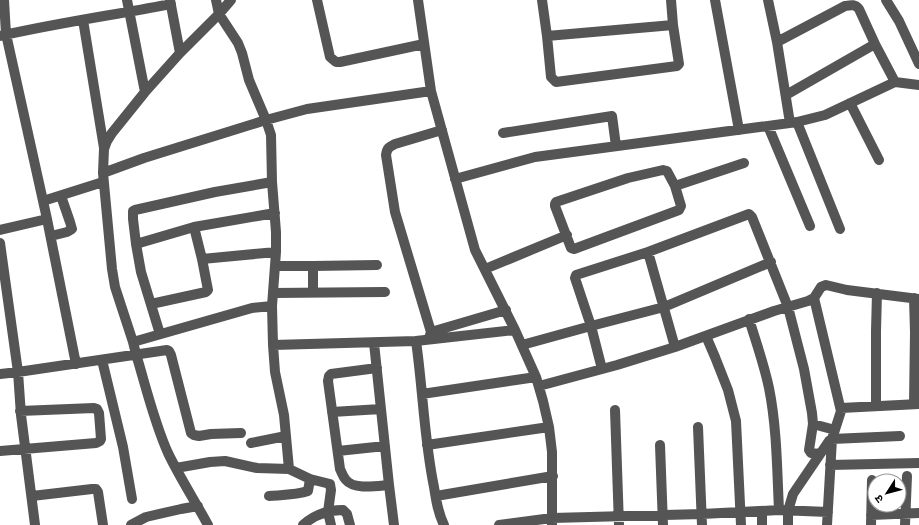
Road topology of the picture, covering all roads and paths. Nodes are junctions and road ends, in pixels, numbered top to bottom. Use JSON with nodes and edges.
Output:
{"nodes":[{"id":1,"x":4,"y":0,"type":"edge"},
{"id":2,"x":127,"y":0,"type":"edge"},
{"id":3,"x":216,"y":0,"type":"edge"},
{"id":4,"x":231,"y":0,"type":"edge"},
{"id":5,"x":317,"y":0,"type":"edge"},
{"id":6,"x":418,"y":0,"type":"edge"},
{"id":7,"x":542,"y":0,"type":"edge"},
{"id":8,"x":671,"y":0,"type":"edge"},
{"id":9,"x":715,"y":0,"type":"edge"},
{"id":10,"x":768,"y":0,"type":"edge"},
{"id":11,"x":886,"y":0,"type":"edge"},
{"id":12,"x":171,"y":2,"type":"edge"},
{"id":13,"x":129,"y":12,"type":"junction"},
{"id":14,"x":219,"y":14,"type":"junction"},
{"id":15,"x":83,"y":20,"type":"junction"},
{"id":16,"x":674,"y":25,"type":"junction"},
{"id":17,"x":3,"y":35,"type":"edge"},
{"id":18,"x":547,"y":36,"type":"junction"},
{"id":19,"x":777,"y":42,"type":"junction"},
{"id":20,"x":424,"y":44,"type":"junction"},
{"id":21,"x":875,"y":44,"type":"junction"},
{"id":22,"x":180,"y":53,"type":"junction"},
{"id":23,"x":919,"y":64,"type":"edge"},
{"id":24,"x":895,"y":82,"type":"junction"},
{"id":25,"x":919,"y":85,"type":"edge"},
{"id":26,"x":431,"y":91,"type":"junction"},
{"id":27,"x":145,"y":92,"type":"junction"},
{"id":28,"x":786,"y":95,"type":"junction"},
{"id":29,"x":850,"y":104,"type":"junction"},
{"id":30,"x":266,"y":120,"type":"junction"},
{"id":31,"x":794,"y":123,"type":"junction"},
{"id":32,"x":768,"y":126,"type":"junction"},
{"id":33,"x":442,"y":130,"type":"junction"},
{"id":34,"x":739,"y":130,"type":"junction"},
{"id":35,"x":503,"y":133,"type":"dead end"},
{"id":36,"x":616,"y":146,"type":"junction"},
{"id":37,"x":104,"y":149,"type":"junction"},
{"id":38,"x":879,"y":160,"type":"dead end"},
{"id":39,"x":744,"y":163,"type":"dead end"},
{"id":40,"x":103,"y":178,"type":"junction"},
{"id":41,"x":455,"y":179,"type":"junction"},
{"id":42,"x":272,"y":182,"type":"junction"},
{"id":43,"x":674,"y":186,"type":"junction"},
{"id":44,"x":61,"y":196,"type":"junction"},
{"id":45,"x":43,"y":201,"type":"junction"},
{"id":46,"x":275,"y":213,"type":"junction"},
{"id":47,"x":48,"y":219,"type":"junction"},
{"id":48,"x":810,"y":226,"type":"dead end"},
{"id":49,"x":194,"y":227,"type":"junction"},
{"id":50,"x":840,"y":229,"type":"dead end"},
{"id":51,"x":0,"y":230,"type":"edge"},
{"id":52,"x":567,"y":235,"type":"junction"},
{"id":53,"x":51,"y":236,"type":"junction"},
{"id":54,"x":0,"y":243,"type":"edge"},
{"id":55,"x":136,"y":244,"type":"junction"},
{"id":56,"x":276,"y":252,"type":"junction"},
{"id":57,"x":648,"y":252,"type":"junction"},
{"id":58,"x":202,"y":260,"type":"junction"},
{"id":59,"x":770,"y":262,"type":"junction"},
{"id":60,"x":377,"y":265,"type":"dead end"},
{"id":61,"x":275,"y":266,"type":"junction"},
{"id":62,"x":313,"y":266,"type":"junction"},
{"id":63,"x":485,"y":269,"type":"junction"},
{"id":64,"x":385,"y":292,"type":"dead end"},
{"id":65,"x":273,"y":293,"type":"junction"},
{"id":66,"x":313,"y":293,"type":"junction"},
{"id":67,"x":877,"y":293,"type":"junction"},
{"id":68,"x":4,"y":297,"type":"edge"},
{"id":69,"x":814,"y":298,"type":"junction"},
{"id":70,"x":916,"y":299,"type":"edge"},
{"id":71,"x":151,"y":304,"type":"junction"},
{"id":72,"x":272,"y":306,"type":"junction"},
{"id":73,"x":664,"y":307,"type":"junction"},
{"id":74,"x":788,"y":307,"type":"junction"},
{"id":75,"x":506,"y":310,"type":"junction"},
{"id":76,"x":749,"y":320,"type":"junction"},
{"id":77,"x":591,"y":326,"type":"junction"},
{"id":78,"x":515,"y":330,"type":"junction"},
{"id":79,"x":160,"y":334,"type":"junction"},
{"id":80,"x":430,"y":336,"type":"junction"},
{"id":81,"x":706,"y":336,"type":"junction"},
{"id":82,"x":133,"y":342,"type":"junction"},
{"id":83,"x":374,"y":342,"type":"junction"},
{"id":84,"x":416,"y":342,"type":"junction"},
{"id":85,"x":522,"y":345,"type":"junction"},
{"id":86,"x":273,"y":346,"type":"junction"},
{"id":87,"x":675,"y":347,"type":"junction"},
{"id":88,"x":136,"y":354,"type":"junction"},
{"id":89,"x":102,"y":360,"type":"junction"},
{"id":90,"x":76,"y":364,"type":"junction"},
{"id":91,"x":377,"y":368,"type":"junction"},
{"id":92,"x":602,"y":369,"type":"junction"},
{"id":93,"x":18,"y":372,"type":"junction"},
{"id":94,"x":0,"y":374,"type":"edge"},
{"id":95,"x":537,"y":382,"type":"junction"},
{"id":96,"x":422,"y":394,"type":"junction"},
{"id":97,"x":916,"y":404,"type":"edge"},
{"id":98,"x":876,"y":406,"type":"junction"},
{"id":99,"x":841,"y":408,"type":"junction"},
{"id":100,"x":381,"y":409,"type":"junction"},
{"id":101,"x":615,"y":410,"type":"dead end"},
{"id":102,"x":20,"y":411,"type":"junction"},
{"id":103,"x":332,"y":412,"type":"junction"},
{"id":104,"x":813,"y":424,"type":"junction"},
{"id":105,"x":548,"y":427,"type":"junction"},
{"id":106,"x":698,"y":427,"type":"dead end"},
{"id":107,"x":241,"y":433,"type":"dead end"},
{"id":108,"x":833,"y":435,"type":"junction"},
{"id":109,"x":286,"y":436,"type":"junction"},
{"id":110,"x":900,"y":436,"type":"dead end"},
{"id":111,"x":251,"y":443,"type":"dead end"},
{"id":112,"x":428,"y":445,"type":"junction"},
{"id":113,"x":660,"y":445,"type":"dead end"},
{"id":114,"x":385,"y":446,"type":"junction"},
{"id":115,"x":25,"y":448,"type":"junction"},
{"id":116,"x":0,"y":451,"type":"edge"},
{"id":117,"x":338,"y":451,"type":"junction"},
{"id":118,"x":820,"y":454,"type":"junction"},
{"id":119,"x":919,"y":463,"type":"edge"},
{"id":120,"x":830,"y":465,"type":"junction"},
{"id":121,"x":176,"y":468,"type":"junction"},
{"id":122,"x":289,"y":469,"type":"junction"},
{"id":123,"x":553,"y":476,"type":"junction"},
{"id":124,"x":310,"y":479,"type":"junction"},
{"id":125,"x":389,"y":485,"type":"junction"},
{"id":126,"x":32,"y":496,"type":"junction"},
{"id":127,"x":269,"y":496,"type":"dead end"},
{"id":128,"x":436,"y":496,"type":"junction"},
{"id":129,"x":132,"y":499,"type":"dead end"},
{"id":130,"x":198,"y":506,"type":"junction"},
{"id":131,"x":762,"y":511,"type":"junction"},
{"id":132,"x":784,"y":511,"type":"junction"},
{"id":133,"x":328,"y":512,"type":"junction"},
{"id":134,"x":741,"y":512,"type":"junction"},
{"id":135,"x":828,"y":512,"type":"junction"},
{"id":136,"x":905,"y":513,"type":"joint"},
{"id":137,"x":907,"y":513,"type":"edge"},
{"id":138,"x":919,"y":513,"type":"edge"},
{"id":139,"x":702,"y":514,"type":"junction"},
{"id":140,"x":663,"y":520,"type":"edge"},
{"id":141,"x":871,"y":520,"type":"edge"},
{"id":142,"x":619,"y":521,"type":"edge"},
{"id":143,"x":552,"y":522,"type":"edge"},
{"id":144,"x":35,"y":525,"type":"edge"},
{"id":145,"x":103,"y":525,"type":"edge"},
{"id":146,"x":132,"y":525,"type":"edge"},
{"id":147,"x":208,"y":525,"type":"edge"},
{"id":148,"x":303,"y":525,"type":"edge"},
{"id":149,"x":331,"y":525,"type":"edge"},
{"id":150,"x":350,"y":525,"type":"edge"},
{"id":151,"x":394,"y":525,"type":"edge"},
{"id":152,"x":444,"y":525,"type":"edge"},
{"id":153,"x":499,"y":525,"type":"edge"},
{"id":154,"x":702,"y":525,"type":"edge"},
{"id":155,"x":742,"y":525,"type":"edge"},
{"id":156,"x":762,"y":525,"type":"edge"},
{"id":157,"x":788,"y":525,"type":"edge"},
{"id":158,"x":827,"y":525,"type":"edge"},
{"id":159,"x":905,"y":525,"type":"edge"}],
"edges":[{"from":1,"to":17,"type":"street"},
{"from":2,"to":13,"type":"street"},
{"from":3,"to":14,"type":"street"},
{"from":4,"to":14,"type":"street"},
{"from":5,"to":20,"type":"street"},
{"from":6,"to":20,"type":"street"},
{"from":7,"to":18,"type":"street"},
{"from":8,"to":16,"type":"street"},
{"from":9,"to":34,"type":"street"},
{"from":10,"to":19,"type":"street"},
{"from":11,"to":23,"type":"street"},
{"from":12,"to":13,"type":"street"},
{"from":12,"to":22,"type":"street"},
{"from":13,"to":15,"type":"street"},
{"from":13,"to":27,"type":"street"},
{"from":14,"to":22,"type":"street"},
{"from":14,"to":30,"type":"street"},
{"from":15,"to":17,"type":"street"},
{"from":15,"to":37,"type":"street"},
{"from":16,"to":18,"type":"street"},
{"from":16,"to":18,"type":"street"},
{"from":17,"to":45,"type":"street"},
{"from":19,"to":21,"type":"street"},
{"from":19,"to":28,"type":"street"},
{"from":20,"to":26,"type":"street"},
{"from":21,"to":24,"type":"street"},
{"from":21,"to":28,"type":"street"},
{"from":22,"to":27,"type":"street"},
{"from":24,"to":25,"type":"street"},
{"from":24,"to":29,"type":"street"},
{"from":26,"to":30,"type":"street"},
{"from":26,"to":33,"type":"street"},
{"from":27,"to":37,"type":"street"},
{"from":28,"to":31,"type":"street"},
{"from":29,"to":31,"type":"street"},
{"from":29,"to":38,"type":"street"},
{"from":30,"to":40,"type":"street"},
{"from":30,"to":42,"type":"street"},
{"from":31,"to":32,"type":"street"},
{"from":31,"to":50,"type":"street"},
{"from":32,"to":34,"type":"street"},
{"from":32,"to":48,"type":"street"},
{"from":33,"to":41,"type":"street"},
{"from":33,"to":80,"type":"street"},
{"from":34,"to":36,"type":"street"},
{"from":35,"to":36,"type":"street"},
{"from":36,"to":41,"type":"street"},
{"from":37,"to":40,"type":"street"},
{"from":39,"to":43,"type":"street"},
{"from":40,"to":44,"type":"street"},
{"from":40,"to":82,"type":"street"},
{"from":41,"to":63,"type":"street"},
{"from":42,"to":46,"type":"street"},
{"from":42,"to":55,"type":"street"},
{"from":43,"to":52,"type":"street"},
{"from":43,"to":52,"type":"street"},
{"from":44,"to":45,"type":"street"},
{"from":44,"to":53,"type":"street"},
{"from":45,"to":47,"type":"street"},
{"from":46,"to":49,"type":"street"},
{"from":46,"to":56,"type":"street"},
{"from":47,"to":51,"type":"street"},
{"from":47,"to":53,"type":"street"},
{"from":49,"to":55,"type":"street"},
{"from":49,"to":58,"type":"street"},
{"from":52,"to":63,"type":"street"},
{"from":53,"to":90,"type":"street"},
{"from":54,"to":68,"type":"street"},
{"from":55,"to":71,"type":"street"},
{"from":56,"to":58,"type":"street"},
{"from":56,"to":61,"type":"street"},
{"from":57,"to":59,"type":"street"},
{"from":57,"to":73,"type":"street"},
{"from":57,"to":77,"type":"street"},
{"from":58,"to":71,"type":"street"},
{"from":59,"to":73,"type":"street"},
{"from":59,"to":74,"type":"street"},
{"from":60,"to":62,"type":"street"},
{"from":61,"to":62,"type":"street"},
{"from":61,"to":65,"type":"street"},
{"from":62,"to":66,"type":"street"},
{"from":63,"to":75,"type":"street"},
{"from":64,"to":66,"type":"street"},
{"from":65,"to":66,"type":"street"},
{"from":65,"to":72,"type":"street"},
{"from":67,"to":69,"type":"street"},
{"from":67,"to":70,"type":"street"},
{"from":67,"to":98,"type":"street"},
{"from":68,"to":93,"type":"street"},
{"from":69,"to":74,"type":"street"},
{"from":69,"to":99,"type":"street"},
{"from":70,"to":97,"type":"street"},
{"from":71,"to":79,"type":"street"},
{"from":72,"to":79,"type":"street"},
{"from":72,"to":86,"type":"street"},
{"from":73,"to":77,"type":"street"},
{"from":73,"to":87,"type":"street"},
{"from":74,"to":76,"type":"street"},
{"from":74,"to":104,"type":"street"},
{"from":75,"to":78,"type":"street"},
{"from":75,"to":80,"type":"street"},
{"from":76,"to":81,"type":"street"},
{"from":76,"to":132,"type":"street"},
{"from":77,"to":85,"type":"street"},
{"from":77,"to":92,"type":"street"},
{"from":78,"to":80,"type":"street"},
{"from":78,"to":85,"type":"street"},
{"from":79,"to":82,"type":"street"},
{"from":80,"to":84,"type":"street"},
{"from":81,"to":87,"type":"street"},
{"from":81,"to":134,"type":"street"},
{"from":82,"to":88,"type":"street"},
{"from":83,"to":84,"type":"street"},
{"from":83,"to":86,"type":"street"},
{"from":83,"to":91,"type":"street"},
{"from":84,"to":96,"type":"street"},
{"from":85,"to":95,"type":"street"},
{"from":86,"to":109,"type":"street"},
{"from":87,"to":92,"type":"street"},
{"from":88,"to":89,"type":"street"},
{"from":88,"to":107,"type":"street"},
{"from":88,"to":121,"type":"street"},
{"from":89,"to":90,"type":"street"},
{"from":89,"to":129,"type":"street"},
{"from":90,"to":93,"type":"street"},
{"from":91,"to":100,"type":"street"},
{"from":91,"to":103,"type":"street"},
{"from":92,"to":95,"type":"street"},
{"from":93,"to":94,"type":"street"},
{"from":93,"to":102,"type":"street"},
{"from":95,"to":96,"type":"street"},
{"from":95,"to":105,"type":"street"},
{"from":96,"to":112,"type":"street"},
{"from":97,"to":98,"type":"street"},
{"from":98,"to":99,"type":"street"},
{"from":99,"to":108,"type":"street"},
{"from":100,"to":103,"type":"street"},
{"from":100,"to":114,"type":"street"},
{"from":101,"to":142,"type":"street"},
{"from":102,"to":115,"type":"street"},
{"from":102,"to":115,"type":"street"},
{"from":103,"to":117,"type":"street"},
{"from":104,"to":108,"type":"street"},
{"from":104,"to":118,"type":"street"},
{"from":105,"to":112,"type":"street"},
{"from":105,"to":123,"type":"street"},
{"from":106,"to":139,"type":"street"},
{"from":108,"to":110,"type":"street"},
{"from":108,"to":118,"type":"street"},
{"from":108,"to":120,"type":"street"},
{"from":109,"to":111,"type":"street"},
{"from":109,"to":122,"type":"street"},
{"from":112,"to":128,"type":"street"},
{"from":113,"to":140,"type":"street"},
{"from":114,"to":117,"type":"street"},
{"from":114,"to":125,"type":"street"},
{"from":115,"to":116,"type":"street"},
{"from":115,"to":126,"type":"street"},
{"from":117,"to":125,"type":"street"},
{"from":118,"to":132,"type":"street"},
{"from":119,"to":120,"type":"street"},
{"from":120,"to":135,"type":"street"},
{"from":121,"to":122,"type":"street"},
{"from":121,"to":130,"type":"street"},
{"from":122,"to":124,"type":"street"},
{"from":123,"to":128,"type":"street"},
{"from":123,"to":143,"type":"street"},
{"from":124,"to":127,"type":"street"},
{"from":124,"to":133,"type":"street"},
{"from":125,"to":151,"type":"street"},
{"from":126,"to":144,"type":"street"},
{"from":126,"to":145,"type":"street"},
{"from":128,"to":152,"type":"street"},
{"from":130,"to":146,"type":"street"},
{"from":130,"to":147,"type":"street"},
{"from":131,"to":132,"type":"street"},
{"from":131,"to":134,"type":"street"},
{"from":131,"to":156,"type":"street"},
{"from":132,"to":135,"type":"street"},
{"from":132,"to":157,"type":"street"},
{"from":133,"to":148,"type":"street"},
{"from":133,"to":149,"type":"street"},
{"from":133,"to":150,"type":"street"},
{"from":134,"to":139,"type":"street"},
{"from":134,"to":155,"type":"street"},
{"from":135,"to":158,"type":"street"},
{"from":136,"to":141,"type":"street"},
{"from":136,"to":159,"type":"street"},
{"from":137,"to":138,"type":"street"},
{"from":139,"to":140,"type":"street"},
{"from":139,"to":154,"type":"street"},
{"from":140,"to":142,"type":"street"},
{"from":142,"to":143,"type":"street"},
{"from":143,"to":153,"type":"street"}]}
